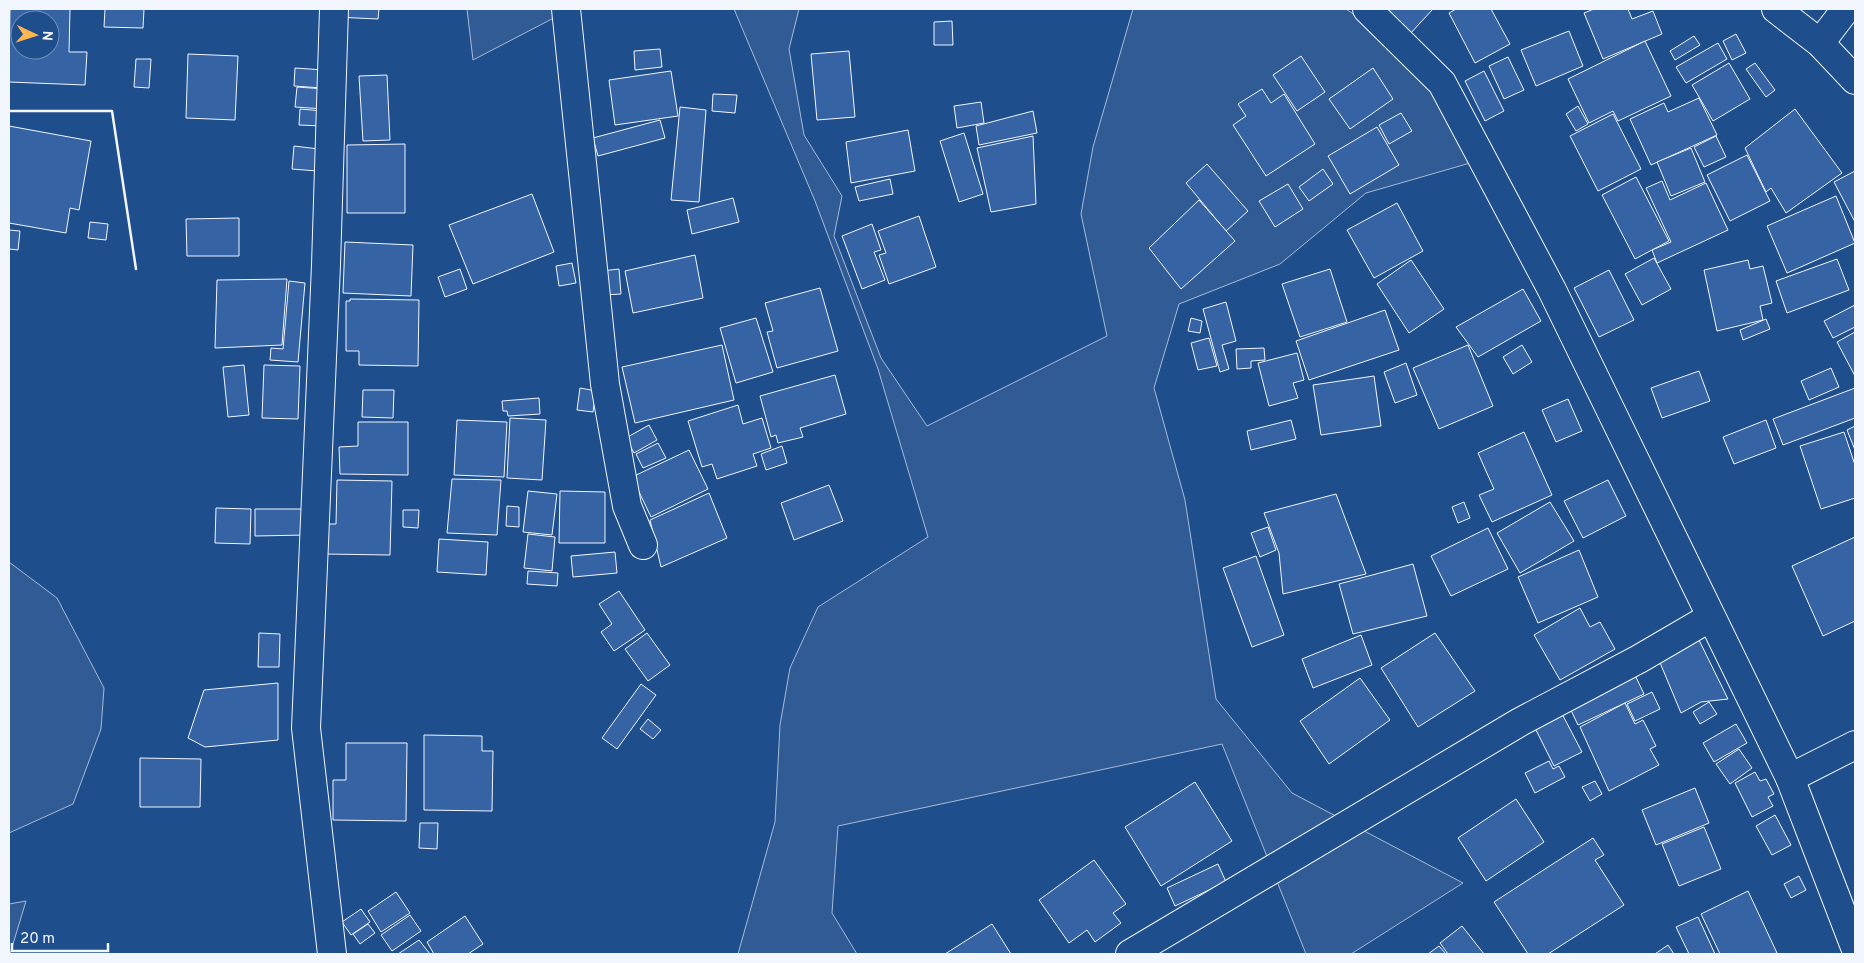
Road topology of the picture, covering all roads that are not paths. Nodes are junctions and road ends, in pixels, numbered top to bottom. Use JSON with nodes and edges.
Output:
{"nodes":[{"id":1,"x":334,"y":9,"type":"edge"},
{"id":2,"x":566,"y":9,"type":"edge"},
{"id":3,"x":1367,"y":9,"type":"edge"},
{"id":4,"x":1776,"y":9,"type":"edge"},
{"id":5,"x":1846,"y":9,"type":"edge"},
{"id":6,"x":1820,"y":43,"type":"junction"},
{"id":7,"x":1855,"y":80,"type":"edge"},
{"id":8,"x":643,"y":545,"type":"dead end"},
{"id":9,"x":1711,"y":617,"type":"junction"},
{"id":10,"x":1855,"y":745,"type":"edge"},
{"id":11,"x":1790,"y":778,"type":"junction"},
{"id":12,"x":1855,"y":948,"type":"edge"},
{"id":13,"x":332,"y":954,"type":"edge"},
{"id":14,"x":1130,"y":954,"type":"edge"}],
"edges":[{"from":1,"to":13,"type":"main road"},
{"from":2,"to":8,"type":"main road"},
{"from":3,"to":9,"type":"main road"},
{"from":4,"to":6,"type":"main road"},
{"from":5,"to":6,"type":"main road"},
{"from":6,"to":7,"type":"main road"},
{"from":9,"to":11,"type":"main road"},
{"from":9,"to":14,"type":"main road"},
{"from":10,"to":11,"type":"main road"},
{"from":11,"to":12,"type":"main road"}]}
